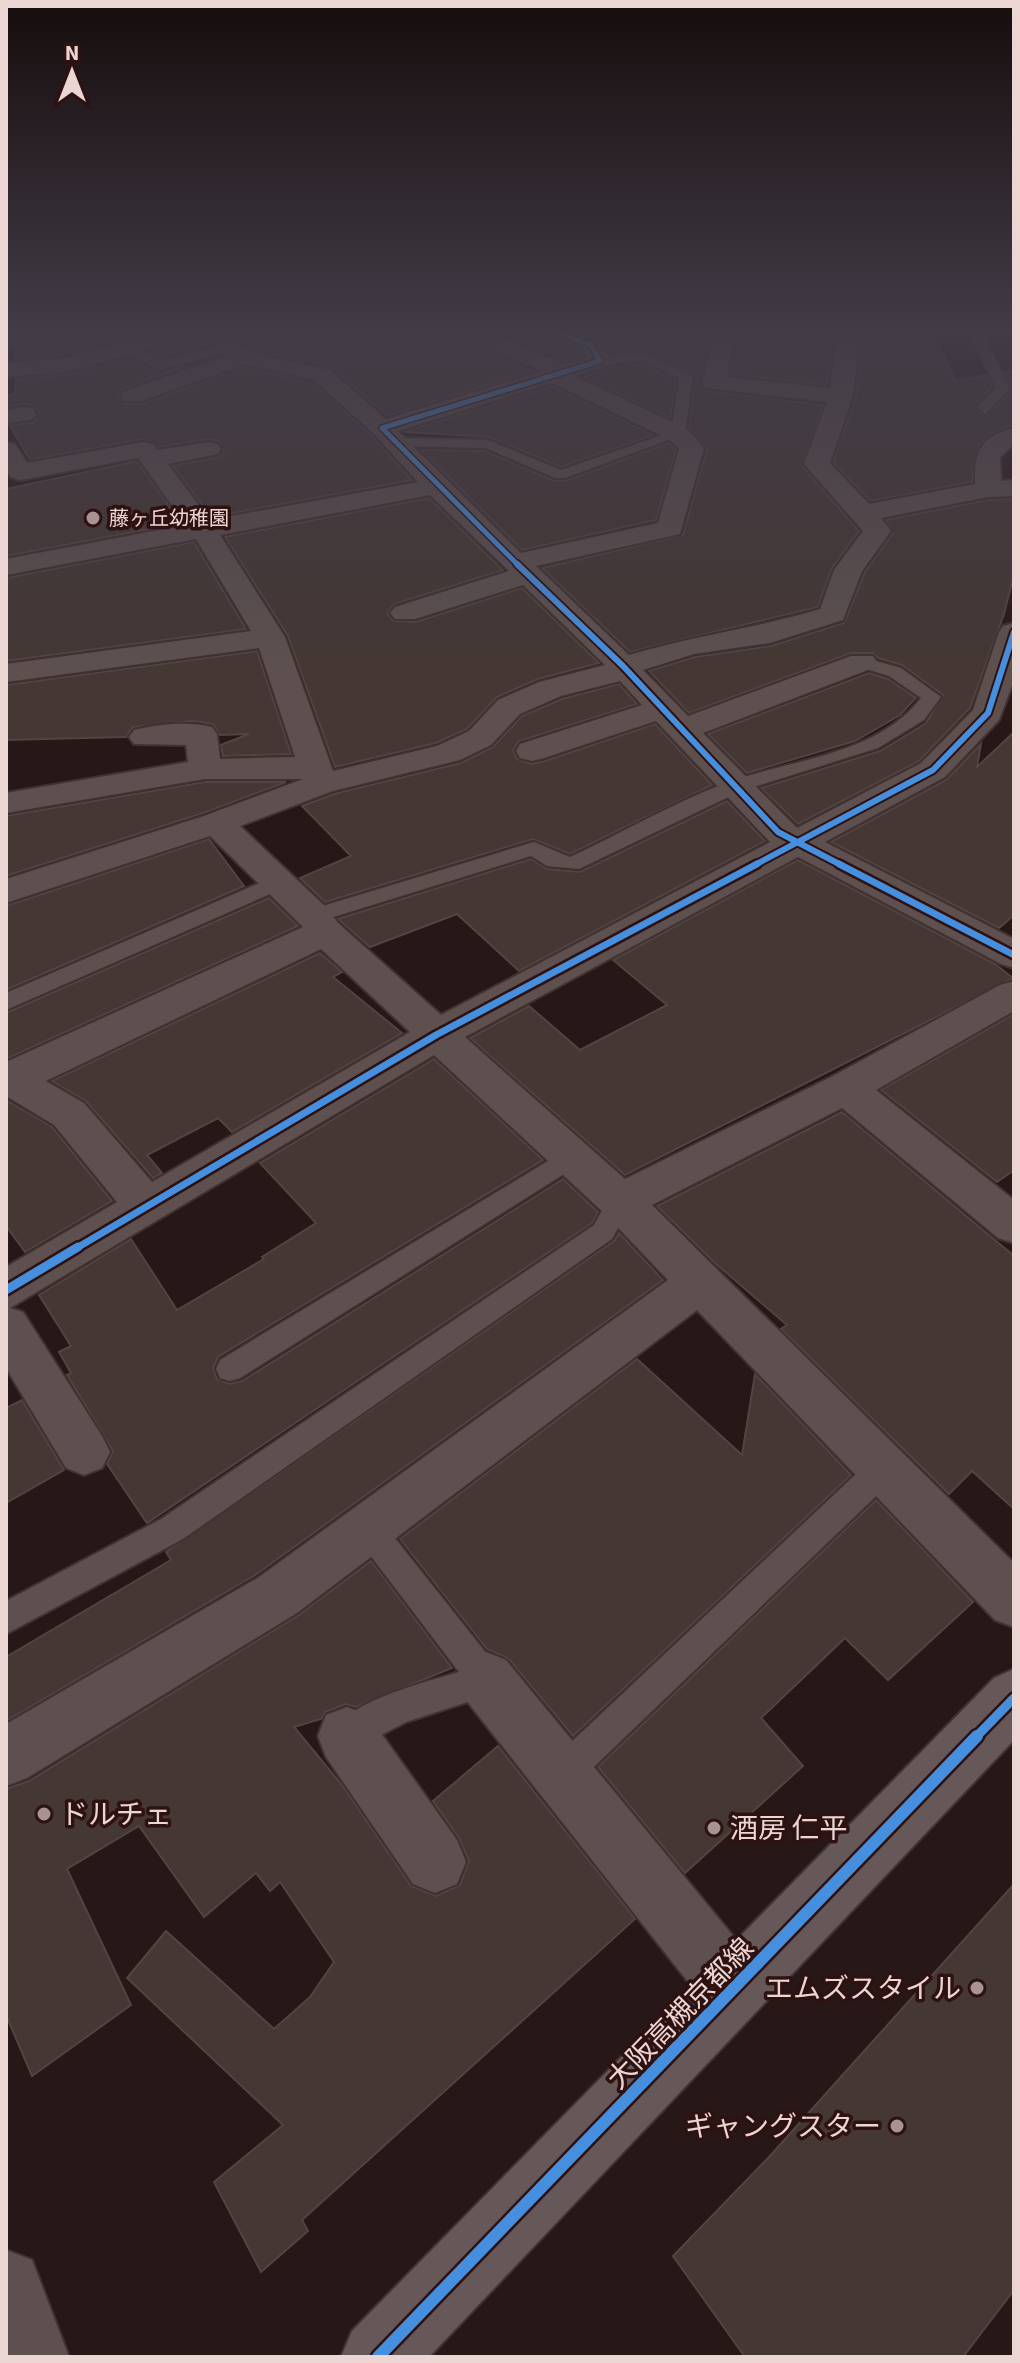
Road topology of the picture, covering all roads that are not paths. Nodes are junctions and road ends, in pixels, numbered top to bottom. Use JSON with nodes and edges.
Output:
{"nodes":[{"id":1,"x":394,"y":441,"type":"edge"},
{"id":2,"x":458,"y":441,"type":"edge"},
{"id":3,"x":657,"y":441,"type":"edge"},
{"id":4,"x":685,"y":441,"type":"edge"},
{"id":5,"x":825,"y":441,"type":"edge"},
{"id":6,"x":1001,"y":441,"type":"edge"},
{"id":7,"x":209,"y":449,"type":"dead end"},
{"id":8,"x":151,"y":459,"type":"junction"},
{"id":9,"x":11,"y":465,"type":"edge"},
{"id":10,"x":436,"y":486,"type":"junction"},
{"id":11,"x":1001,"y":488,"type":"edge"},
{"id":12,"x":864,"y":513,"type":"junction"},
{"id":13,"x":204,"y":531,"type":"junction"},
{"id":14,"x":6,"y":567,"type":"edge"},
{"id":15,"x":524,"y":568,"type":"junction"},
{"id":16,"x":405,"y":613,"type":"dead end"},
{"id":17,"x":1014,"y":632,"type":"edge"},
{"id":18,"x":270,"y":637,"type":"junction"},
{"id":19,"x":862,"y":662,"type":"joint"},
{"id":20,"x":623,"y":666,"type":"junction"},
{"id":21,"x":6,"y":673,"type":"edge"},
{"id":22,"x":673,"y":719,"type":"junction"},
{"id":23,"x":145,"y":737,"type":"dead end"},
{"id":24,"x":532,"y":751,"type":"dead end"},
{"id":25,"x":205,"y":769,"type":"junction"},
{"id":26,"x":318,"y":775,"type":"junction"},
{"id":27,"x":736,"y":786,"type":"junction"},
{"id":28,"x":6,"y":803,"type":"edge"},
{"id":29,"x":216,"y":823,"type":"junction"},
{"id":30,"x":795,"y":840,"type":"junction"},
{"id":31,"x":278,"y":882,"type":"junction"},
{"id":32,"x":6,"y":891,"type":"edge"},
{"id":33,"x":319,"y":924,"type":"junction"},
{"id":34,"x":1014,"y":955,"type":"edge"},
{"id":35,"x":1014,"y":994,"type":"edge"},
{"id":36,"x":6,"y":1002,"type":"edge"},
{"id":37,"x":436,"y":1035,"type":"junction"},
{"id":38,"x":8,"y":1078,"type":"edge"},
{"id":39,"x":846,"y":1088,"type":"junction"},
{"id":40,"x":571,"y":1157,"type":"junction"},
{"id":41,"x":620,"y":1201,"type":"junction"},
{"id":42,"x":147,"y":1207,"type":"junction"},
{"id":43,"x":1014,"y":1225,"type":"edge"},
{"id":44,"x":702,"y":1281,"type":"junction"},
{"id":45,"x":6,"y":1290,"type":"edge"},
{"id":46,"x":6,"y":1326,"type":"edge"},
{"id":47,"x":230,"y":1369,"type":"dead end"},
{"id":48,"x":84,"y":1452,"type":"dead end"},
{"id":49,"x":884,"y":1468,"type":"junction"},
{"id":50,"x":368,"y":1528,"type":"junction"},
{"id":51,"x":1014,"y":1601,"type":"edge"},
{"id":52,"x":6,"y":1618,"type":"edge"},
{"id":53,"x":486,"y":1680,"type":"junction"},
{"id":54,"x":1014,"y":1698,"type":"edge"},
{"id":55,"x":347,"y":1736,"type":"joint"},
{"id":56,"x":6,"y":1757,"type":"edge"},
{"id":57,"x":562,"y":1774,"type":"junction"},
{"id":58,"x":435,"y":1862,"type":"dead end"},
{"id":59,"x":734,"y":1988,"type":"junction"},
{"id":60,"x":6,"y":2286,"type":"edge"},
{"id":61,"x":32,"y":2357,"type":"edge"},
{"id":62,"x":378,"y":2357,"type":"edge"}],
"edges":[{"from":1,"to":10,"type":"street"},
{"from":2,"to":3,"type":"lane"},
{"from":4,"to":15,"type":"street"},
{"from":5,"to":12,"type":"street"},
{"from":6,"to":11,"type":"street"},
{"from":7,"to":8,"type":"street"},
{"from":8,"to":9,"type":"street"},
{"from":8,"to":13,"type":"street"},
{"from":10,"to":13,"type":"street"},
{"from":10,"to":15,"type":"street"},
{"from":11,"to":12,"type":"street"},
{"from":12,"to":20,"type":"street"},
{"from":13,"to":14,"type":"street"},
{"from":13,"to":18,"type":"street"},
{"from":15,"to":16,"type":"street"},
{"from":15,"to":20,"type":"street"},
{"from":17,"to":30,"type":"street"},
{"from":18,"to":21,"type":"street"},
{"from":18,"to":26,"type":"street"},
{"from":19,"to":22,"type":"street"},
{"from":19,"to":27,"type":"lane"},
{"from":20,"to":22,"type":"street"},
{"from":20,"to":26,"type":"street"},
{"from":22,"to":24,"type":"street"},
{"from":22,"to":27,"type":"street"},
{"from":23,"to":25,"type":"street"},
{"from":25,"to":26,"type":"street"},
{"from":25,"to":28,"type":"street"},
{"from":26,"to":29,"type":"street"},
{"from":27,"to":30,"type":"street"},
{"from":27,"to":33,"type":"lane"},
{"from":29,"to":31,"type":"street"},
{"from":29,"to":32,"type":"street"},
{"from":30,"to":34,"type":"street"},
{"from":30,"to":37,"type":"street"},
{"from":31,"to":33,"type":"street"},
{"from":31,"to":36,"type":"lane"},
{"from":33,"to":37,"type":"street"},
{"from":33,"to":38,"type":"street"},
{"from":35,"to":39,"type":"street"},
{"from":37,"to":40,"type":"street"},
{"from":37,"to":42,"type":"street"},
{"from":38,"to":42,"type":"street"},
{"from":39,"to":41,"type":"street"},
{"from":39,"to":43,"type":"street"},
{"from":40,"to":41,"type":"street"},
{"from":40,"to":47,"type":"lane"},
{"from":41,"to":44,"type":"street"},
{"from":41,"to":52,"type":"lane"},
{"from":42,"to":45,"type":"street"},
{"from":44,"to":49,"type":"street"},
{"from":44,"to":50,"type":"street"},
{"from":46,"to":48,"type":"street"},
{"from":49,"to":51,"type":"street"},
{"from":49,"to":57,"type":"lane"},
{"from":50,"to":53,"type":"lane"},
{"from":50,"to":56,"type":"street"},
{"from":53,"to":55,"type":"lane"},
{"from":53,"to":57,"type":"street"},
{"from":54,"to":59,"type":"main road","name":"大阪高槻京都線"},
{"from":55,"to":58,"type":"street"},
{"from":57,"to":59,"type":"street"},
{"from":59,"to":62,"type":"main road","name":"大阪高槻京都線"},
{"from":60,"to":61,"type":"street"}]}
